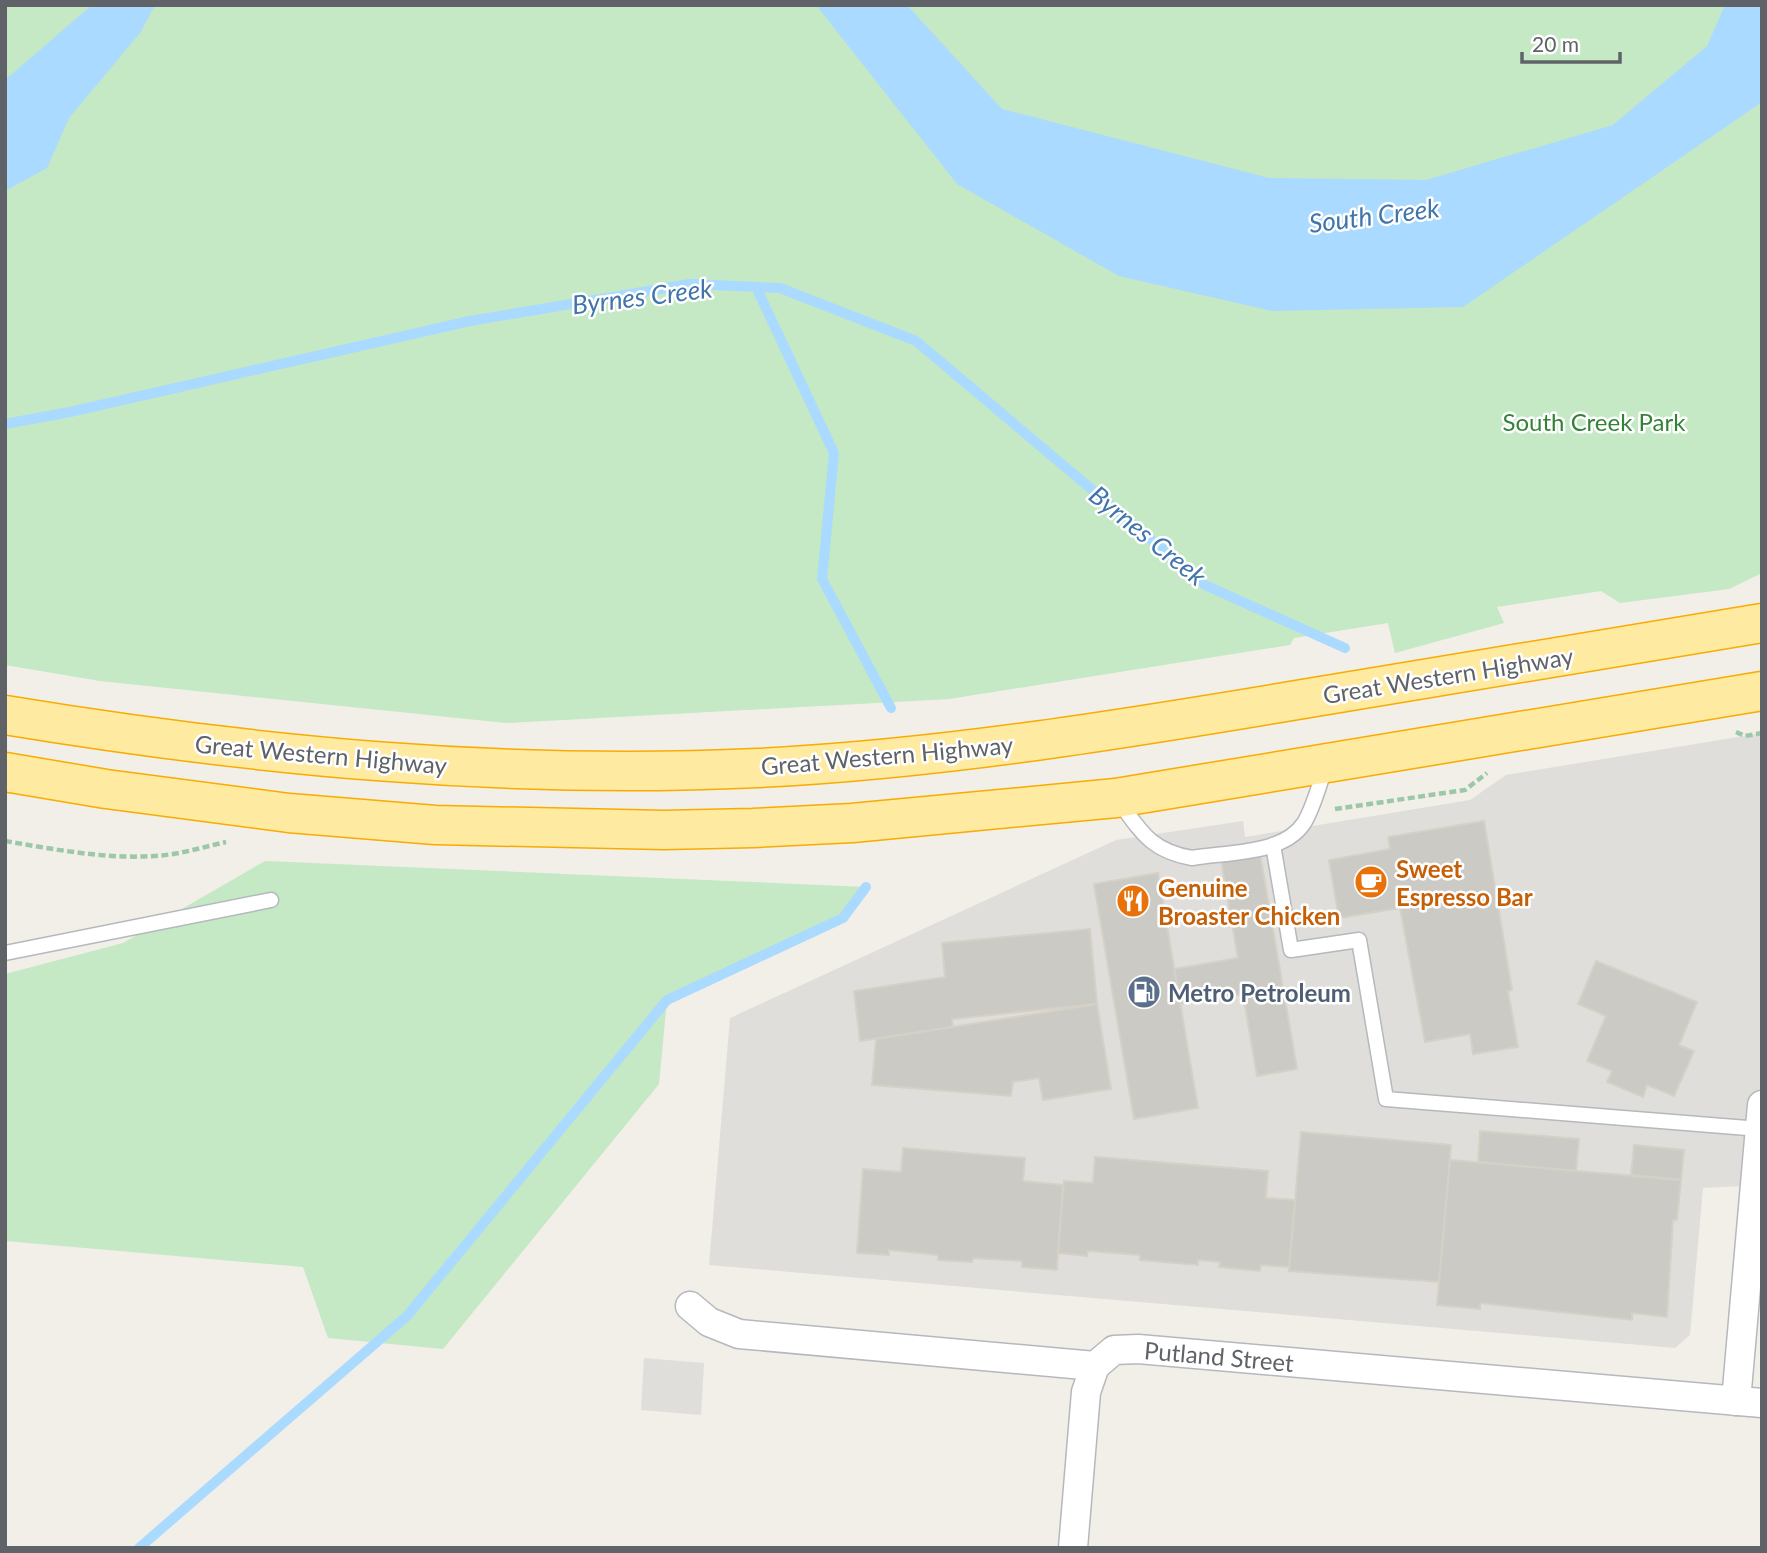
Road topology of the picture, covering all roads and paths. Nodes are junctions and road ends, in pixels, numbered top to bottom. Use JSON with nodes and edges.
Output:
{"nodes":[{"id":1,"x":1762,"y":623,"type":"edge"},
{"id":2,"x":1762,"y":691,"type":"edge"},
{"id":3,"x":5,"y":715,"type":"edge"},
{"id":4,"x":1762,"y":733,"type":"edge"},
{"id":5,"x":1755,"y":735,"type":"dead end"},
{"id":6,"x":1328,"y":762,"type":"junction"},
{"id":7,"x":5,"y":772,"type":"edge"},
{"id":8,"x":1116,"y":798,"type":"junction"},
{"id":9,"x":1273,"y":845,"type":"junction"},
{"id":10,"x":271,"y":900,"type":"dead end"},
{"id":11,"x":5,"y":953,"type":"edge"},
{"id":12,"x":1761,"y":1117,"type":"edge"},
{"id":13,"x":690,"y":1306,"type":"dead end"},
{"id":14,"x":1095,"y":1366,"type":"junction"},
{"id":15,"x":1749,"y":1402,"type":"edge"},
{"id":16,"x":1073,"y":1548,"type":"edge"}],
"edges":[{"from":1,"to":3,"type":"highway","name":"Great Western Highway"},
{"from":2,"to":6,"type":"highway"},
{"from":4,"to":5,"type":"path"},
{"from":6,"to":8,"type":"highway"},
{"from":6,"to":9,"type":"lane"},
{"from":7,"to":8,"type":"highway"},
{"from":8,"to":9,"type":"lane"},
{"from":9,"to":12,"type":"lane"},
{"from":10,"to":11,"type":"lane"},
{"from":12,"to":15,"type":"street"},
{"from":13,"to":14,"type":"street"},
{"from":14,"to":15,"type":"street","name":"Putland Street"},
{"from":14,"to":16,"type":"street"}]}
